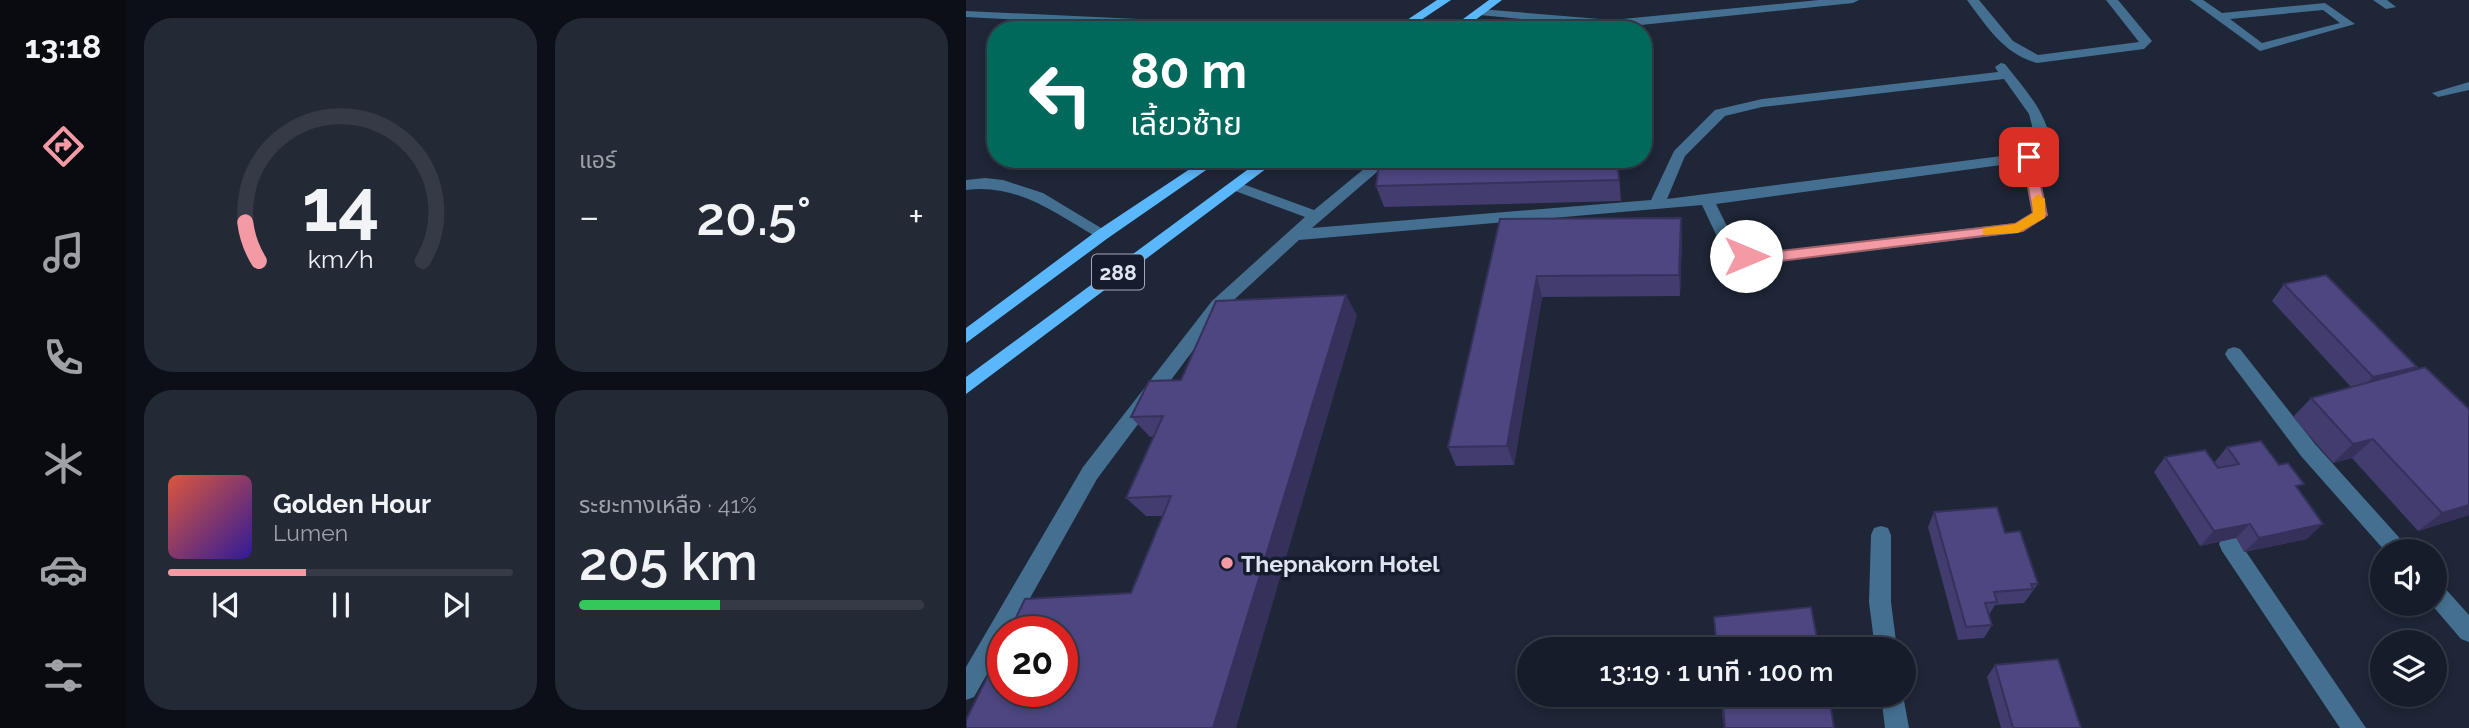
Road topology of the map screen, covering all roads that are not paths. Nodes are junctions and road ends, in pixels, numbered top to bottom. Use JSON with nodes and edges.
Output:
{"nodes":[{"id":1,"x":1445,"y":0,"type":"edge"},
{"id":2,"x":1496,"y":0,"type":"edge"},
{"id":3,"x":1853,"y":0,"type":"edge"},
{"id":4,"x":1973,"y":0,"type":"edge"},
{"id":5,"x":2112,"y":0,"type":"edge"},
{"id":6,"x":2196,"y":0,"type":"edge"},
{"id":7,"x":2379,"y":0,"type":"edge"},
{"id":8,"x":2390,"y":7,"type":"dead end"},
{"id":9,"x":1480,"y":12,"type":"junction"},
{"id":10,"x":966,"y":14,"type":"edge"},
{"id":11,"x":2219,"y":17,"type":"junction"},
{"id":12,"x":1555,"y":20,"type":"joint"},
{"id":13,"x":1106,"y":21,"type":"edge"},
{"id":14,"x":1412,"y":21,"type":"edge"},
{"id":15,"x":1467,"y":21,"type":"edge"},
{"id":16,"x":1569,"y":21,"type":"edge"},
{"id":17,"x":1642,"y":21,"type":"edge"},
{"id":18,"x":2469,"y":86,"type":"edge"},
{"id":19,"x":2438,"y":93,"type":"dead end"},
{"id":20,"x":2029,"y":157,"type":"junction"},
{"id":21,"x":1202,"y":168,"type":"edge"},
{"id":22,"x":1260,"y":168,"type":"edge"},
{"id":23,"x":1374,"y":168,"type":"edge"},
{"id":24,"x":966,"y":186,"type":"edge"},
{"id":25,"x":1235,"y":186,"type":"junction"},
{"id":26,"x":1707,"y":200,"type":"junction"},
{"id":27,"x":1657,"y":205,"type":"junction"},
{"id":28,"x":1316,"y":216,"type":"junction"},
{"id":29,"x":1103,"y":234,"type":"junction"},
{"id":30,"x":1296,"y":235,"type":"junction"},
{"id":31,"x":966,"y":337,"type":"edge"},
{"id":32,"x":2234,"y":354,"type":"dead end"},
{"id":33,"x":966,"y":387,"type":"edge"},
{"id":34,"x":1881,"y":535,"type":"dead end"},
{"id":35,"x":2387,"y":539,"type":"edge"},
{"id":36,"x":2229,"y":544,"type":"edge"},
{"id":37,"x":2447,"y":606,"type":"edge"},
{"id":38,"x":2469,"y":631,"type":"edge"},
{"id":39,"x":1884,"y":637,"type":"edge"},
{"id":40,"x":966,"y":689,"type":"edge"},
{"id":41,"x":1894,"y":707,"type":"edge"},
{"id":42,"x":1897,"y":728,"type":"edge"},
{"id":43,"x":2354,"y":728,"type":"edge"}],
"edges":[{"from":1,"to":14,"type":"main road"},
{"from":2,"to":9,"type":"main road"},
{"from":3,"to":17,"type":"street"},
{"from":4,"to":5,"type":"street"},
{"from":6,"to":11,"type":"street"},
{"from":7,"to":8,"type":"street"},
{"from":9,"to":12,"type":"street"},
{"from":9,"to":15,"type":"main road"},
{"from":10,"to":13,"type":"street"},
{"from":11,"to":11,"type":"street"},
{"from":12,"to":16,"type":"street"},
{"from":18,"to":19,"type":"street"},
{"from":20,"to":26,"type":"street"},
{"from":20,"to":26,"type":"street"},
{"from":20,"to":27,"type":"street"},
{"from":21,"to":29,"type":"main road","number":"288"},
{"from":22,"to":25,"type":"main road","number":"288"},
{"from":23,"to":28,"type":"street"},
{"from":24,"to":29,"type":"street"},
{"from":25,"to":28,"type":"street"},
{"from":25,"to":33,"type":"main road","number":"288"},
{"from":26,"to":27,"type":"street"},
{"from":27,"to":30,"type":"street"},
{"from":28,"to":30,"type":"street"},
{"from":29,"to":31,"type":"main road","number":"288"},
{"from":30,"to":40,"type":"street"},
{"from":32,"to":35,"type":"street"},
{"from":34,"to":39,"type":"street"},
{"from":36,"to":43,"type":"street"},
{"from":37,"to":38,"type":"street"},
{"from":41,"to":42,"type":"street"}]}
